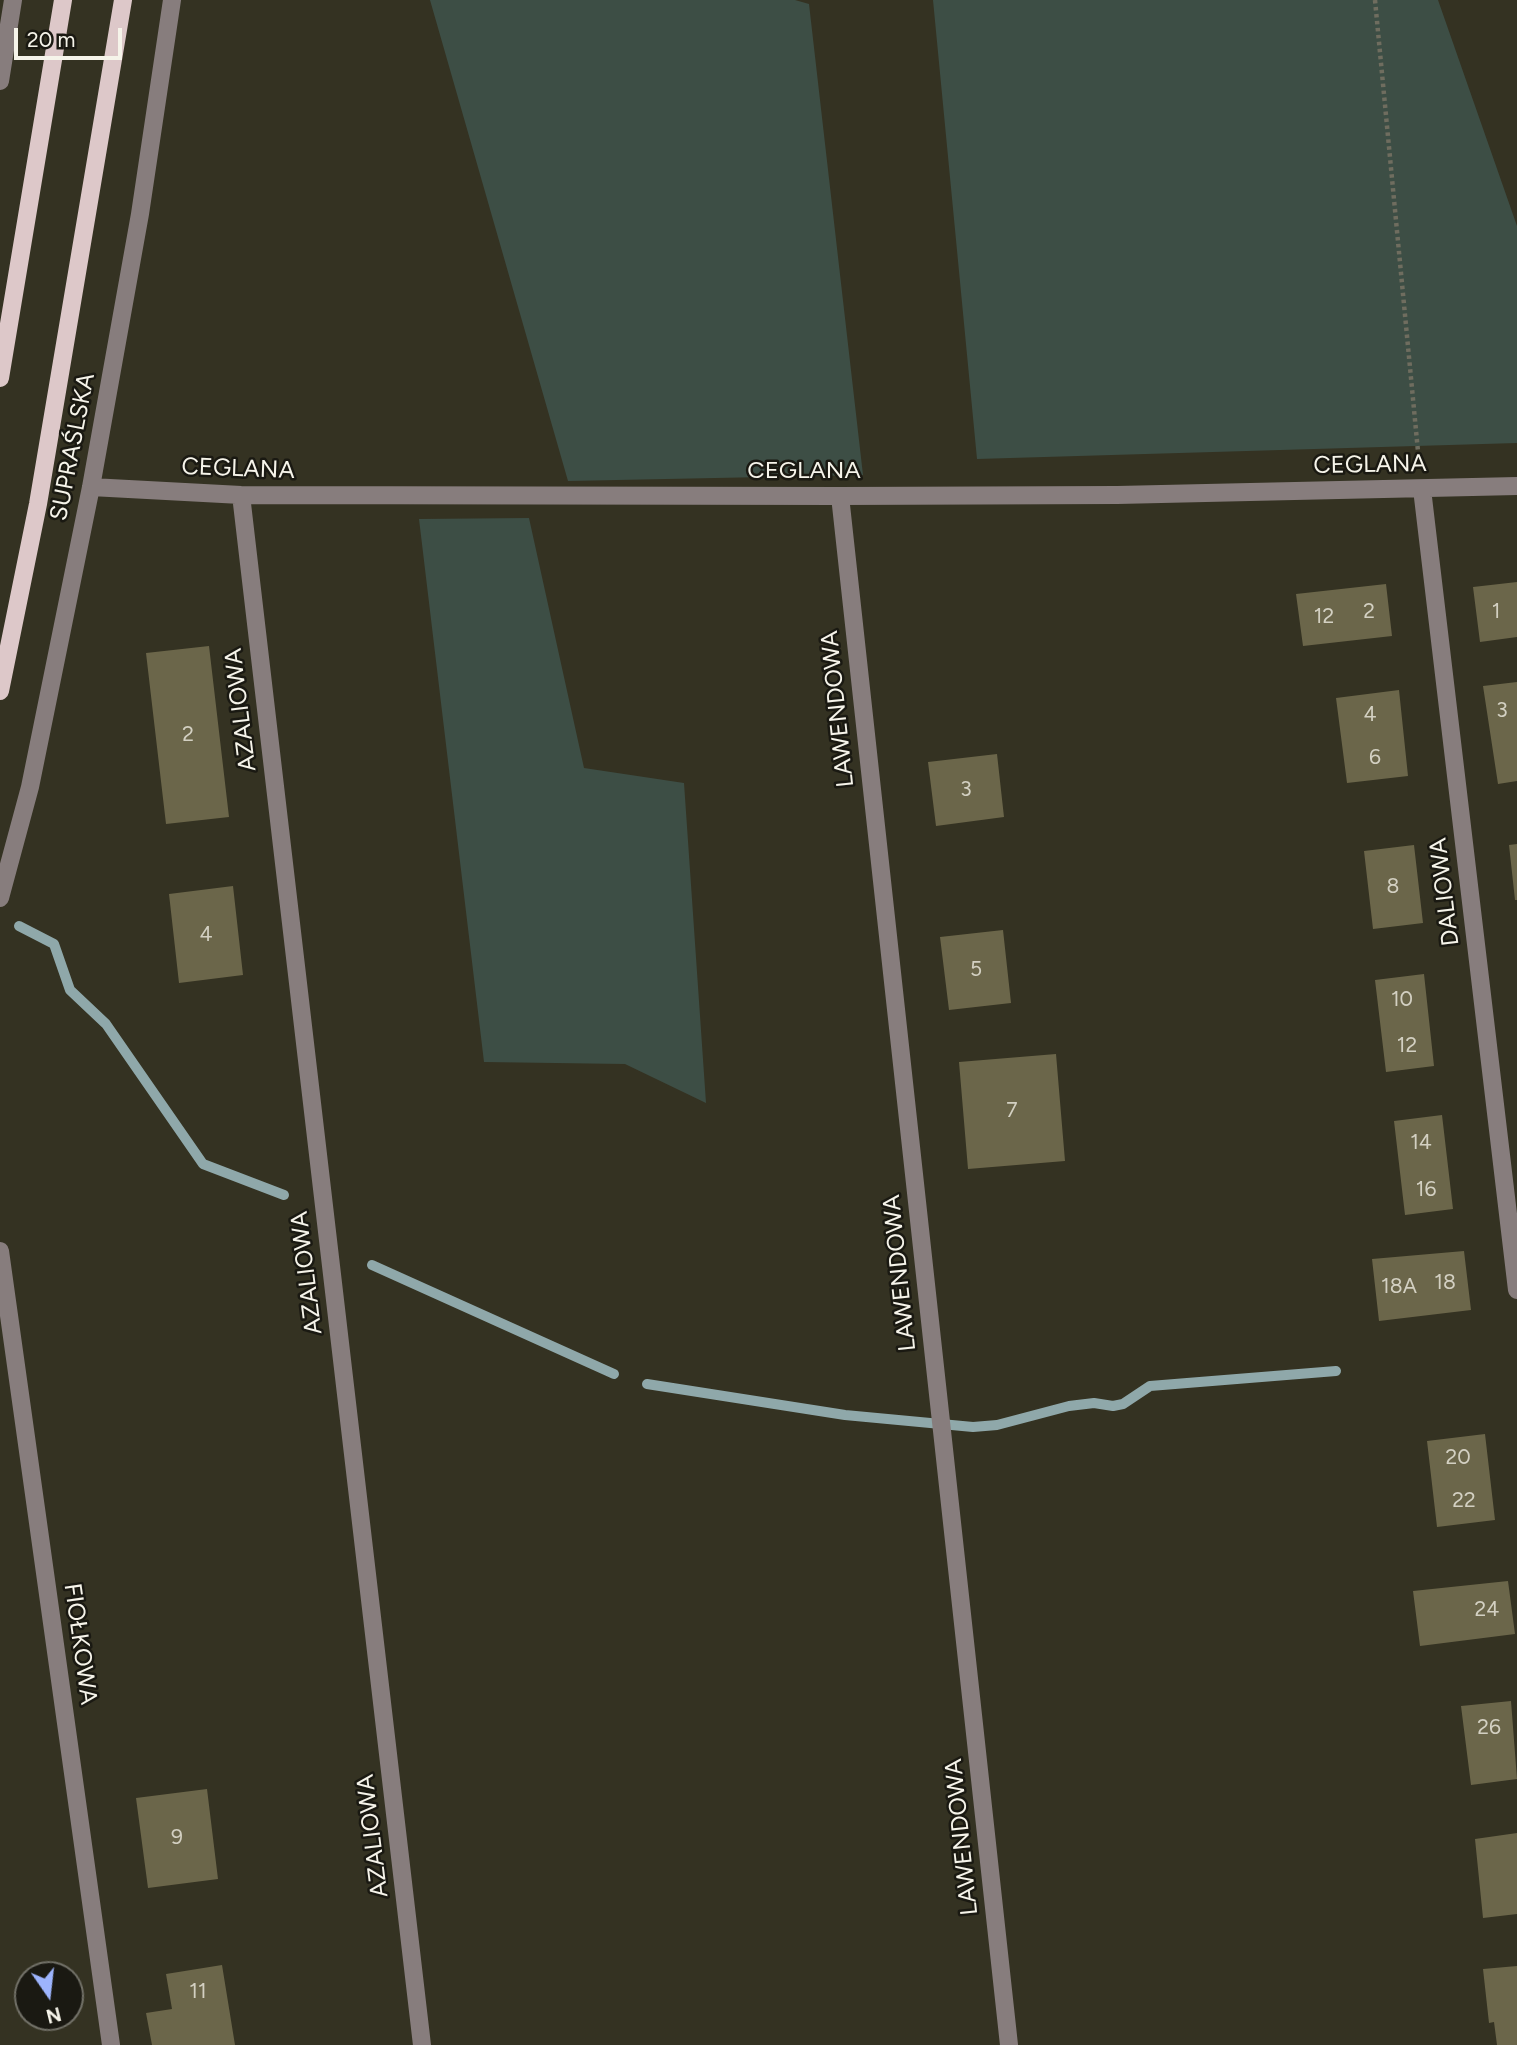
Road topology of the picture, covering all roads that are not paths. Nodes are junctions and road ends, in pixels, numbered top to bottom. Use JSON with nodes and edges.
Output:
{"nodes":[{"id":1,"x":13,"y":0,"type":"edge"},
{"id":2,"x":63,"y":0,"type":"edge"},
{"id":3,"x":123,"y":0,"type":"edge"},
{"id":4,"x":172,"y":0,"type":"edge"},
{"id":5,"x":0,"y":81,"type":"edge"},
{"id":6,"x":0,"y":378,"type":"edge"},
{"id":7,"x":1517,"y":486,"type":"edge"},
{"id":8,"x":91,"y":487,"type":"junction"},
{"id":9,"x":1422,"y":489,"type":"junction"},
{"id":10,"x":241,"y":495,"type":"junction"},
{"id":11,"x":840,"y":496,"type":"junction"},
{"id":12,"x":0,"y":691,"type":"edge"},
{"id":13,"x":0,"y":898,"type":"edge"},
{"id":14,"x":0,"y":1251,"type":"edge"},
{"id":15,"x":1517,"y":1290,"type":"edge"},
{"id":16,"x":111,"y":2045,"type":"edge"},
{"id":17,"x":422,"y":2045,"type":"edge"},
{"id":18,"x":1009,"y":2045,"type":"edge"}],
"edges":[{"from":1,"to":5,"type":"street"},
{"from":2,"to":6,"type":"main road"},
{"from":3,"to":12,"type":"main road"},
{"from":4,"to":8,"type":"street","name":"SUPRAŚLSKA"},
{"from":7,"to":9,"type":"street","name":"CEGLANA"},
{"from":8,"to":10,"type":"street","name":"CEGLANA"},
{"from":8,"to":13,"type":"street","name":"SUPRAŚLSKA"},
{"from":9,"to":11,"type":"street","name":"CEGLANA"},
{"from":9,"to":15,"type":"street","name":"DALIOWA"},
{"from":10,"to":11,"type":"street","name":"CEGLANA"},
{"from":10,"to":17,"type":"street","name":"AZALIOWA"},
{"from":11,"to":18,"type":"street","name":"LAWENDOWA"},
{"from":14,"to":16,"type":"street","name":"FIOŁKOWA"}]}
